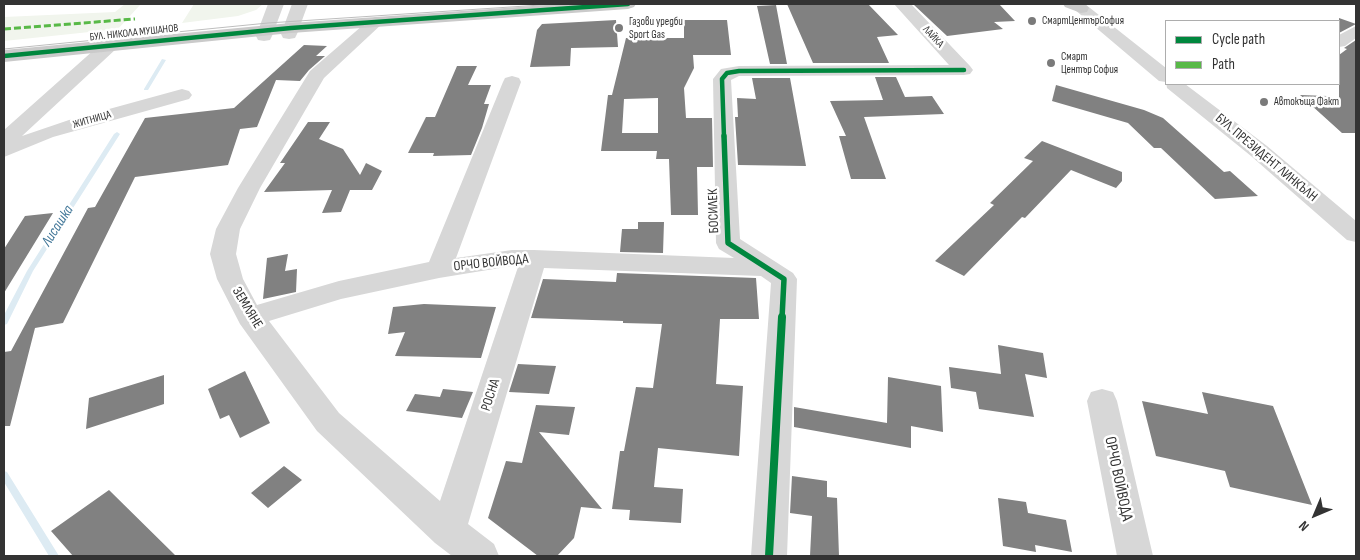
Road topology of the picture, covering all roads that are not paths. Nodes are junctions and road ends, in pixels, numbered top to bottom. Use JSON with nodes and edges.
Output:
{"nodes":[{"id":1,"x":276,"y":4,"type":"edge"},
{"id":2,"x":300,"y":4,"type":"edge"},
{"id":3,"x":628,"y":4,"type":"edge"},
{"id":4,"x":902,"y":4,"type":"edge"},
{"id":5,"x":1076,"y":5,"type":"edge"},
{"id":6,"x":376,"y":22,"type":"junction"},
{"id":7,"x":290,"y":31,"type":"junction"},
{"id":8,"x":1356,"y":31,"type":"edge"},
{"id":9,"x":265,"y":33,"type":"junction"},
{"id":10,"x":1340,"y":41,"type":"edge"},
{"id":11,"x":106,"y":49,"type":"junction"},
{"id":12,"x":4,"y":56,"type":"edge"},
{"id":13,"x":4,"y":64,"type":"edge"},
{"id":14,"x":1159,"y":66,"type":"edge"},
{"id":15,"x":964,"y":70,"type":"joint"},
{"id":16,"x":512,"y":82,"type":"dead end"},
{"id":17,"x":1175,"y":85,"type":"edge"},
{"id":18,"x":182,"y":95,"type":"dead end"},
{"id":19,"x":4,"y":141,"type":"edge"},
{"id":20,"x":4,"y":151,"type":"edge"},
{"id":21,"x":1356,"y":234,"type":"edge"},
{"id":22,"x":729,"y":255,"type":"junction"},
{"id":23,"x":534,"y":258,"type":"junction"},
{"id":24,"x":438,"y":269,"type":"junction"},
{"id":25,"x":250,"y":317,"type":"junction"},
{"id":26,"x":1102,"y":401,"type":"dead end"},
{"id":27,"x":448,"y":531,"type":"junction"},
{"id":28,"x":480,"y":556,"type":"edge"},
{"id":29,"x":769,"y":556,"type":"edge"},
{"id":30,"x":1135,"y":556,"type":"edge"}],
"edges":[{"from":1,"to":9,"type":"street"},
{"from":2,"to":7,"type":"street"},
{"from":3,"to":6,"type":"main road","name":"БУЛ. НИКОЛА МУШАНОВ"},
{"from":4,"to":15,"type":"street","name":"ЛАЙКА"},
{"from":5,"to":14,"type":"street"},
{"from":6,"to":7,"type":"main road","name":"БУЛ. НИКОЛА МУШАНОВ"},
{"from":6,"to":25,"type":"street","name":"ЗЕМЛЯНЕ"},
{"from":7,"to":9,"type":"main road","name":"БУЛ. НИКОЛА МУШАНОВ"},
{"from":8,"to":10,"type":"street"},
{"from":9,"to":11,"type":"main road","name":"БУЛ. НИКОЛА МУШАНОВ"},
{"from":11,"to":12,"type":"main road","name":"БУЛ. НИКОЛА МУШАНОВ"},
{"from":11,"to":13,"type":"main road","name":"БУЛ. НИКОЛА МУШАНОВ"},
{"from":11,"to":19,"type":"street"},
{"from":15,"to":22,"type":"street","name":"БОСИЛЕК"},
{"from":16,"to":24,"type":"street"},
{"from":17,"to":21,"type":"street","name":"БУЛ. ПРЕЗИДЕНТ ЛИНКЪЛН"},
{"from":18,"to":20,"type":"street","name":"ЖИТНИЦА"},
{"from":22,"to":23,"type":"street","name":"ОРЧО ВОЙВОДА"},
{"from":22,"to":29,"type":"street","name":"БОСИЛЕК"},
{"from":23,"to":24,"type":"street","name":"ОРЧО ВОЙВОДА"},
{"from":23,"to":27,"type":"street","name":"РОСНА"},
{"from":24,"to":25,"type":"street","name":"ОРЧО ВОЙВОДА"},
{"from":25,"to":27,"type":"street","name":"ЗЕМЛЯНЕ"},
{"from":26,"to":30,"type":"street","name":"ОРЧО ВОЙВОДА"},
{"from":27,"to":28,"type":"street","name":"ЗЕМЛЯНЕ"}]}
